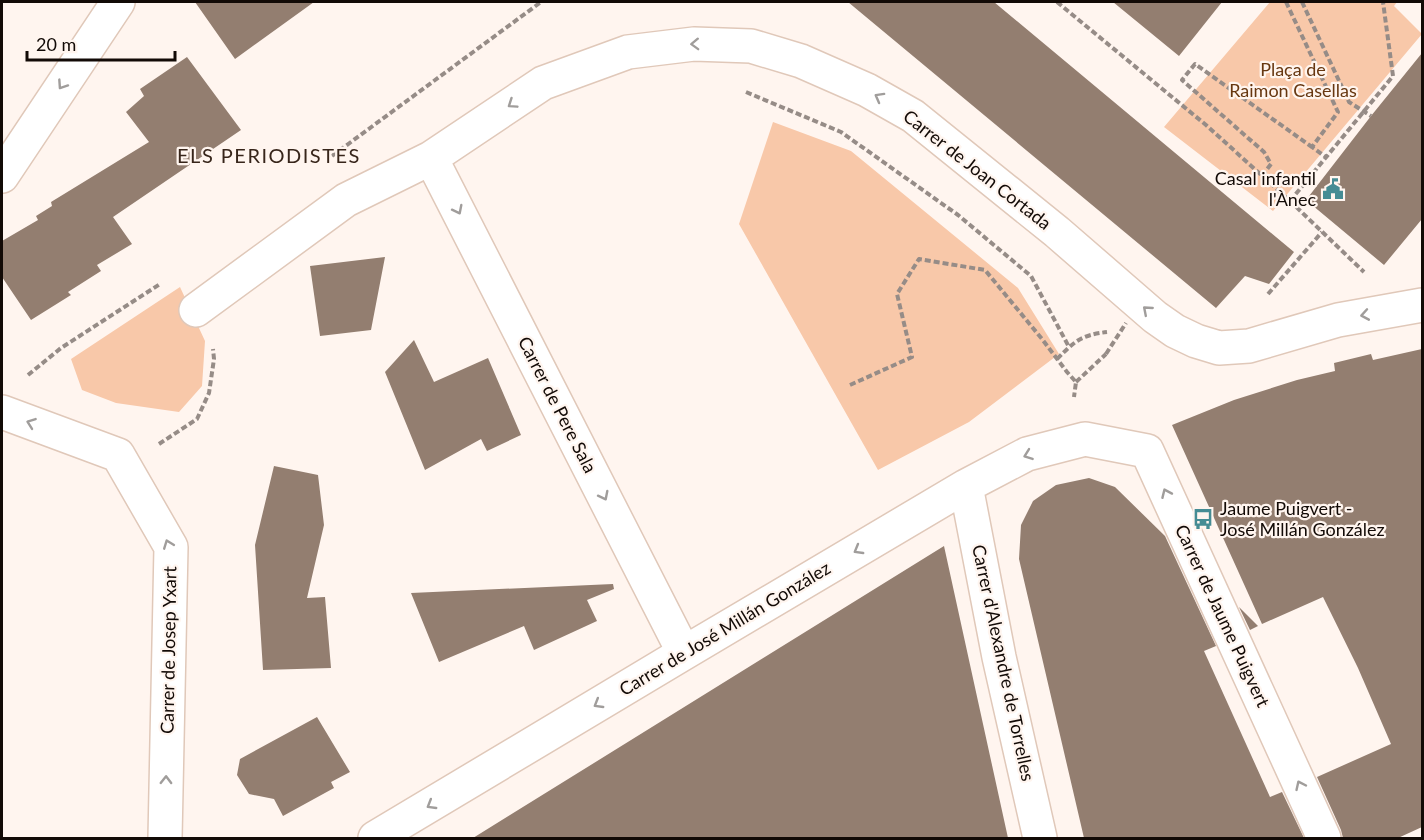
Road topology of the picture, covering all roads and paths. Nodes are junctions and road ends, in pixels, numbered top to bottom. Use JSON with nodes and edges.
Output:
{"nodes":[{"id":1,"x":118,"y":2,"type":"edge"},
{"id":2,"x":1057,"y":2,"type":"edge"},
{"id":3,"x":1286,"y":2,"type":"edge"},
{"id":4,"x":1302,"y":2,"type":"edge"},
{"id":5,"x":1383,"y":2,"type":"edge"},
{"id":6,"x":743,"y":83,"type":"dead end"},
{"id":7,"x":1364,"y":112,"type":"junction"},
{"id":8,"x":1371,"y":116,"type":"dead end"},
{"id":9,"x":1312,"y":147,"type":"junction"},
{"id":10,"x":431,"y":158,"type":"junction"},
{"id":11,"x":1326,"y":158,"type":"junction"},
{"id":12,"x":2,"y":176,"type":"edge"},
{"id":13,"x":1262,"y":176,"type":"junction"},
{"id":14,"x":1290,"y":201,"type":"junction"},
{"id":15,"x":1322,"y":232,"type":"junction"},
{"id":16,"x":1370,"y":278,"type":"dead end"},
{"id":17,"x":1267,"y":295,"type":"dead end"},
{"id":18,"x":1422,"y":305,"type":"edge"},
{"id":19,"x":196,"y":310,"type":"dead end"},
{"id":20,"x":1126,"y":323,"type":"dead end"},
{"id":21,"x":1089,"y":334,"type":"dead end"},
{"id":22,"x":1069,"y":347,"type":"junction"},
{"id":23,"x":61,"y":348,"type":"dead end"},
{"id":24,"x":1057,"y":359,"type":"junction"},
{"id":25,"x":214,"y":360,"type":"dead end"},
{"id":26,"x":20,"y":381,"type":"dead end"},
{"id":27,"x":1076,"y":382,"type":"junction"},
{"id":28,"x":850,"y":385,"type":"dead end"},
{"id":29,"x":1074,"y":398,"type":"dead end"},
{"id":30,"x":2,"y":412,"type":"edge"},
{"id":31,"x":1084,"y":439,"type":"joint"},
{"id":32,"x":154,"y":447,"type":"dead end"},
{"id":33,"x":966,"y":486,"type":"junction"},
{"id":34,"x":684,"y":652,"type":"junction"},
{"id":35,"x":165,"y":838,"type":"edge"},
{"id":36,"x":375,"y":838,"type":"edge"},
{"id":37,"x":1040,"y":838,"type":"edge"},
{"id":38,"x":1324,"y":838,"type":"edge"}],
"edges":[{"from":1,"to":12,"type":"street","one_way":true},
{"from":2,"to":13,"type":"path"},
{"from":3,"to":9,"type":"path"},
{"from":4,"to":7,"type":"path"},
{"from":5,"to":7,"type":"path"},
{"from":6,"to":22,"type":"path"},
{"from":7,"to":8,"type":"path"},
{"from":7,"to":11,"type":"path"},
{"from":9,"to":11,"type":"path"},
{"from":9,"to":13,"type":"path"},
{"from":18,"to":10,"type":"street","name":"Carrer de Joan Cortada","one_way":true},
{"from":10,"to":19,"type":"street","name":"Carrer de Joan Cortada"},
{"from":10,"to":34,"type":"street","name":"Carrer de Pere Sala","one_way":true},
{"from":11,"to":14,"type":"path"},
{"from":13,"to":14,"type":"path"},
{"from":14,"to":15,"type":"path"},
{"from":15,"to":16,"type":"path"},
{"from":15,"to":17,"type":"path"},
{"from":20,"to":27,"type":"path","bridge":true},
{"from":21,"to":22,"type":"path"},
{"from":22,"to":24,"type":"path"},
{"from":23,"to":26,"type":"path"},
{"from":24,"to":27,"type":"path"},
{"from":24,"to":28,"type":"path"},
{"from":25,"to":32,"type":"path"},
{"from":27,"to":29,"type":"path"},
{"from":35,"to":30,"type":"street","name":"Carrer de Josep Yxart","one_way":true},
{"from":31,"to":33,"type":"street","name":"Carrer de José Millán González","one_way":true},
{"from":38,"to":31,"type":"street","name":"Carrer de Jaume Puigvert","one_way":true},
{"from":33,"to":34,"type":"street","name":"Carrer de José Millán González","one_way":true},
{"from":33,"to":37,"type":"street","name":"Carrer d'Alexandre de Torrelles"},
{"from":34,"to":36,"type":"street","name":"Carrer de José Millán González","one_way":true}]}
